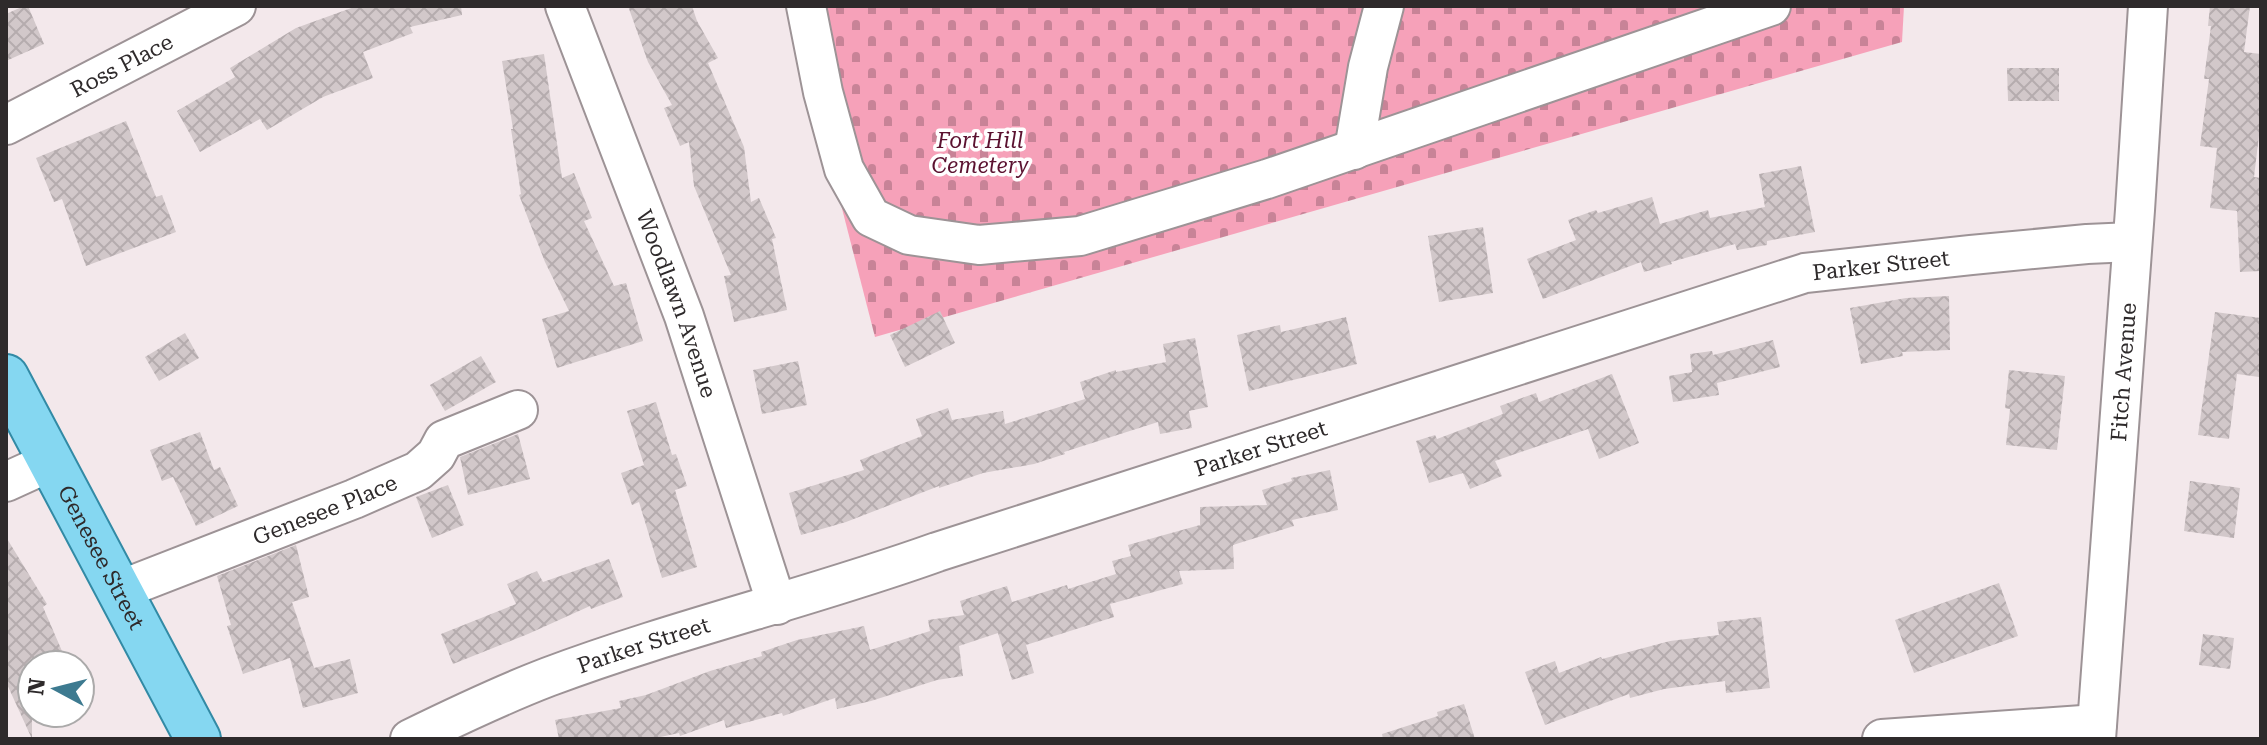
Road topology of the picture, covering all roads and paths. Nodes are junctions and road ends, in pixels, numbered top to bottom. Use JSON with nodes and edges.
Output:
{"nodes":[{"id":1,"x":236,"y":6,"type":"edge"},
{"id":2,"x":565,"y":6,"type":"edge"},
{"id":3,"x":806,"y":6,"type":"edge"},
{"id":4,"x":1384,"y":6,"type":"edge"},
{"id":5,"x":1771,"y":6,"type":"edge"},
{"id":6,"x":2148,"y":6,"type":"edge"},
{"id":7,"x":6,"y":125,"type":"edge"},
{"id":8,"x":1354,"y":150,"type":"junction"},
{"id":9,"x":2132,"y":242,"type":"junction"},
{"id":10,"x":6,"y":377,"type":"edge"},
{"id":11,"x":518,"y":410,"type":"dead end"},
{"id":12,"x":52,"y":461,"type":"junction"},
{"id":13,"x":6,"y":482,"type":"edge"},
{"id":14,"x":120,"y":590,"type":"junction"},
{"id":15,"x":777,"y":605,"type":"junction"},
{"id":16,"x":2096,"y":731,"type":"edge"},
{"id":17,"x":198,"y":739,"type":"edge"},
{"id":18,"x":410,"y":739,"type":"edge"},
{"id":19,"x":1882,"y":739,"type":"edge"}],
"edges":[{"from":1,"to":7,"type":"street","name":"Ross Place"},
{"from":2,"to":15,"type":"street","name":"Woodlawn Avenue"},
{"from":3,"to":8,"type":"street"},
{"from":4,"to":8,"type":"street"},
{"from":5,"to":8,"type":"street"},
{"from":6,"to":9,"type":"street","name":"Fitch Avenue"},
{"from":9,"to":15,"type":"street","name":"Parker Street"},
{"from":9,"to":16,"type":"street","name":"Fitch Avenue"},
{"from":10,"to":12,"type":"main road","name":"Genesee Street"},
{"from":11,"to":14,"type":"street","name":"Genesee Place"},
{"from":12,"to":13,"type":"street"},
{"from":12,"to":14,"type":"main road","name":"Genesee Street"},
{"from":14,"to":17,"type":"main road","name":"Genesee Street"},
{"from":15,"to":18,"type":"street","name":"Parker Street"},
{"from":16,"to":19,"type":"street"}]}
